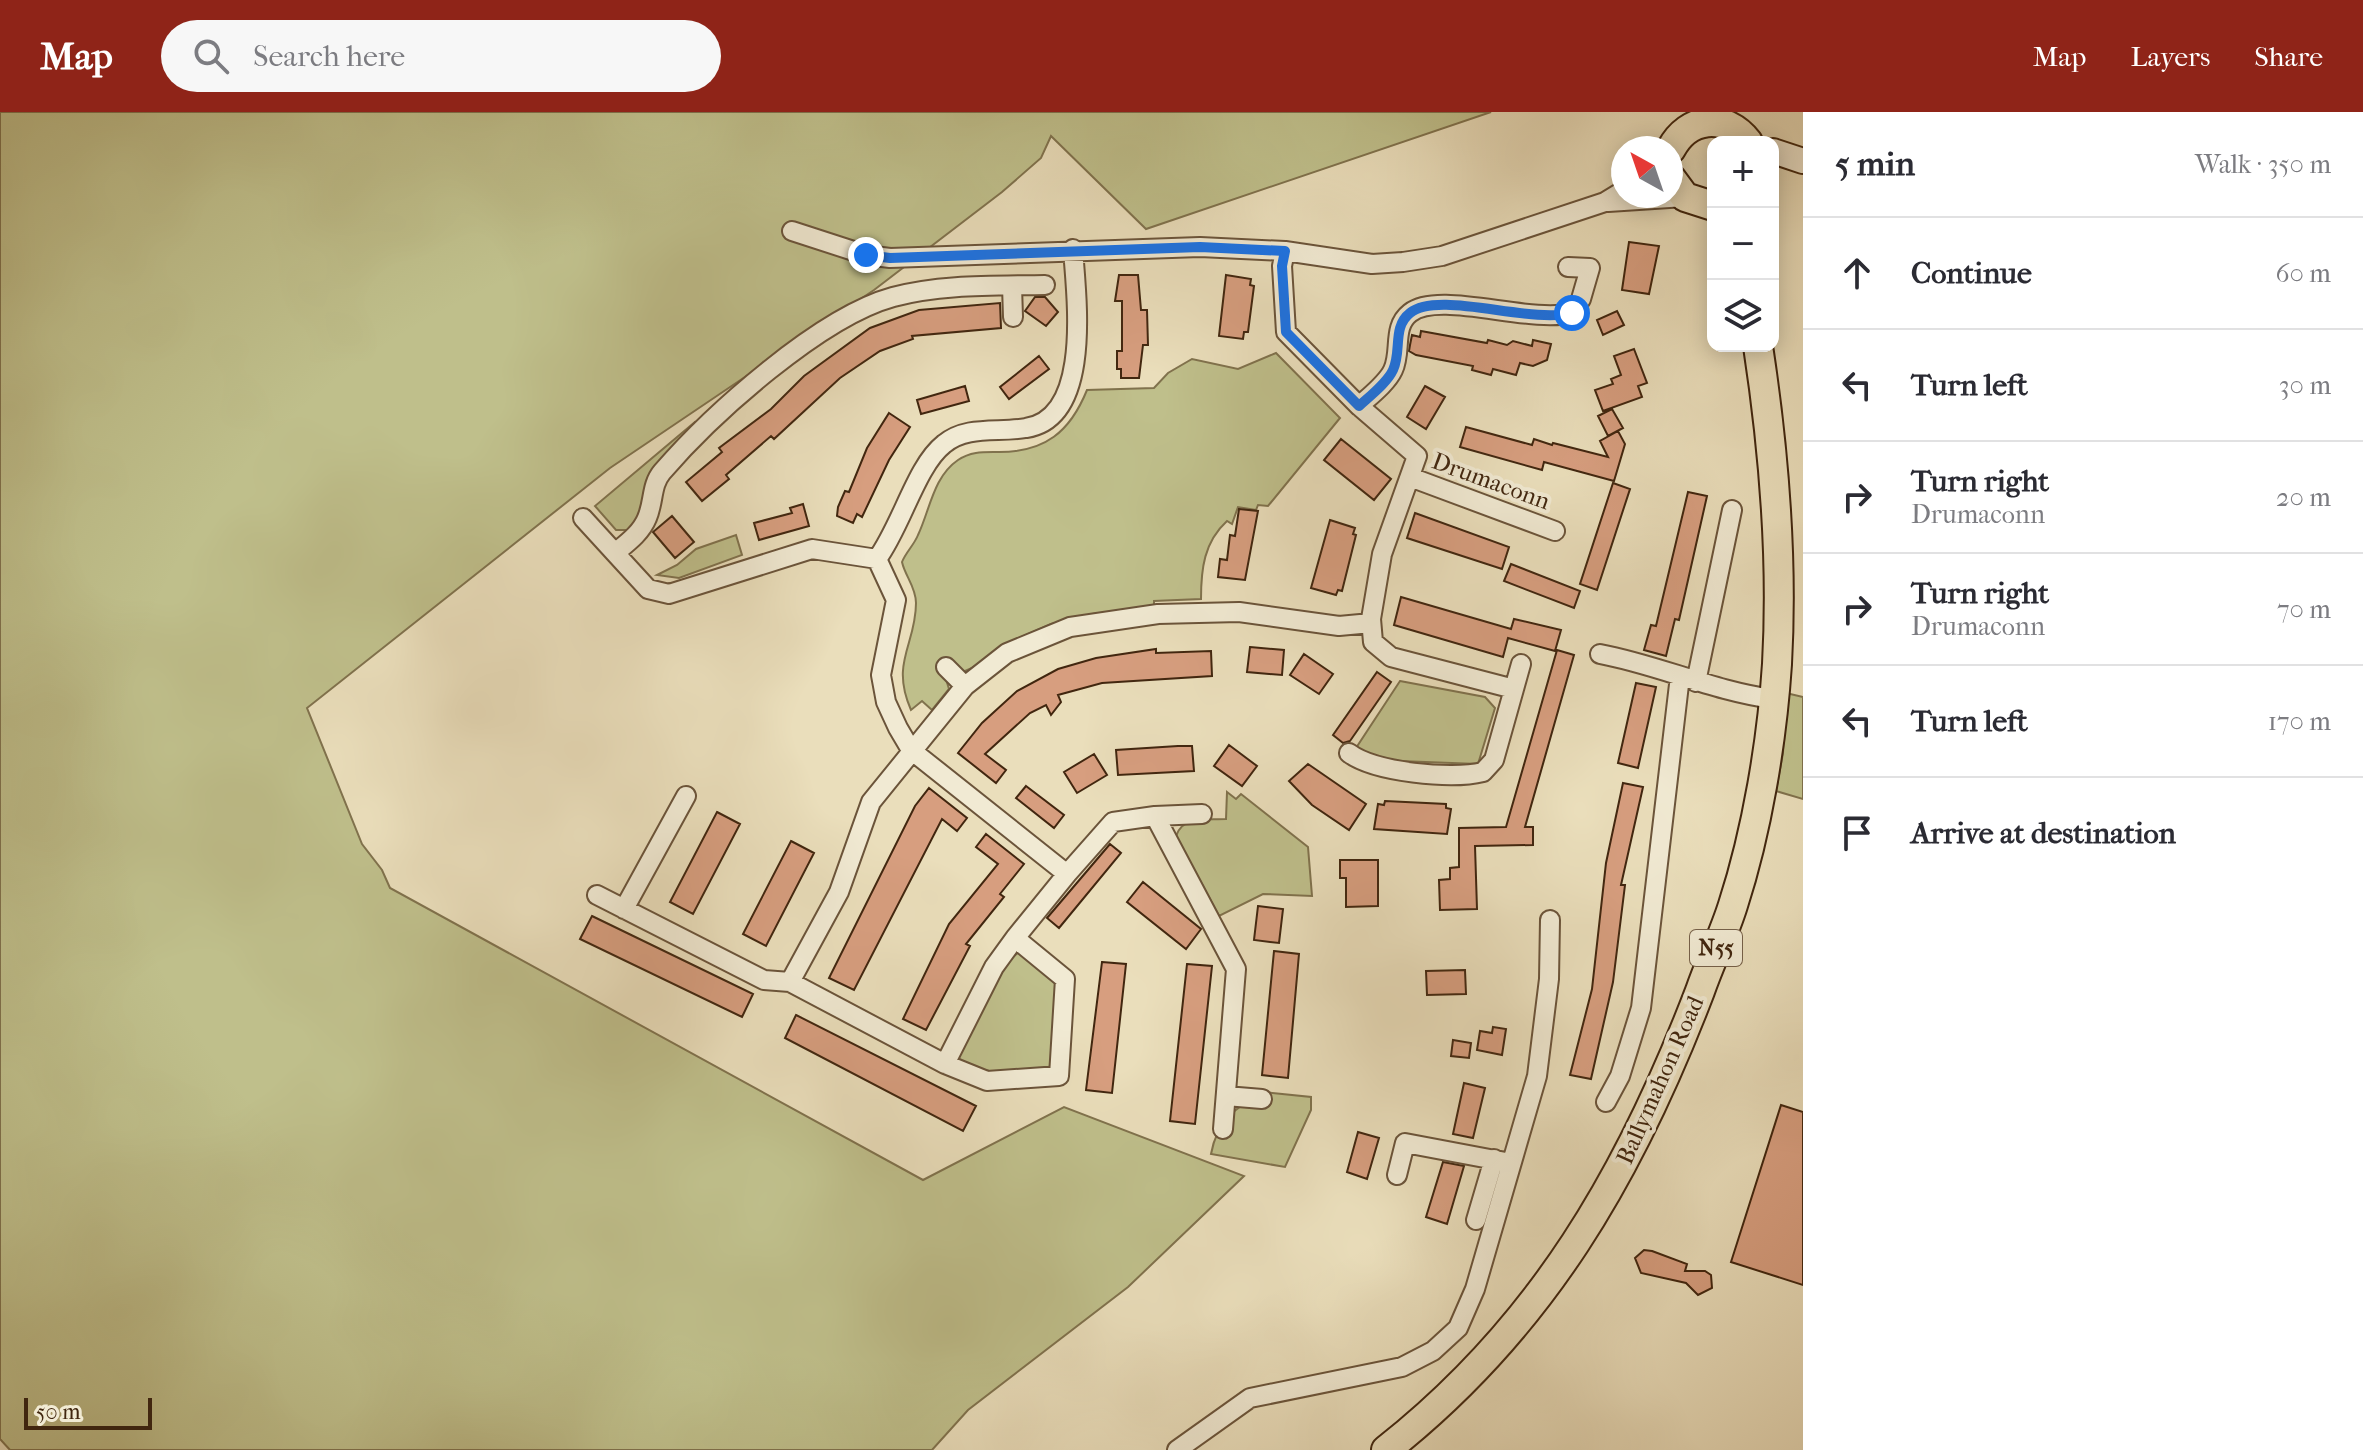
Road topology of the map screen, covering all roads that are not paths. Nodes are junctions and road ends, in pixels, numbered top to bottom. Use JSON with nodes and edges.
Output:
{"nodes":[{"id":1,"x":1720,"y":117,"type":"edge"},
{"id":2,"x":1682,"y":130,"type":"edge"},
{"id":3,"x":1742,"y":136,"type":"edge"},
{"id":4,"x":1779,"y":153,"type":"edge"},
{"id":5,"x":1803,"y":163,"type":"edge"},
{"id":6,"x":1779,"y":171,"type":"edge"},
{"id":7,"x":1691,"y":196,"type":"edge"},
{"id":8,"x":1611,"y":198,"type":"edge"},
{"id":9,"x":1605,"y":202,"type":"junction"},
{"id":10,"x":1707,"y":220,"type":"edge"},
{"id":11,"x":792,"y":231,"type":"dead end"},
{"id":12,"x":1073,"y":249,"type":"junction"},
{"id":13,"x":1285,"y":251,"type":"junction"},
{"id":14,"x":1568,"y":267,"type":"dead end"},
{"id":15,"x":1045,"y":285,"type":"dead end"},
{"id":16,"x":1012,"y":286,"type":"junction"},
{"id":17,"x":1013,"y":317,"type":"dead end"},
{"id":18,"x":1759,"y":352,"type":"edge"},
{"id":19,"x":1359,"y":406,"type":"junction"},
{"id":20,"x":1410,"y":477,"type":"junction"},
{"id":21,"x":1732,"y":510,"type":"dead end"},
{"id":22,"x":583,"y":518,"type":"dead end"},
{"id":23,"x":1555,"y":531,"type":"dead end"},
{"id":24,"x":615,"y":553,"type":"junction"},
{"id":25,"x":877,"y":559,"type":"junction"},
{"id":26,"x":1371,"y":623,"type":"junction"},
{"id":27,"x":1600,"y":654,"type":"dead end"},
{"id":28,"x":1521,"y":664,"type":"dead end"},
{"id":29,"x":946,"y":667,"type":"dead end"},
{"id":30,"x":1688,"y":679,"type":"junction"},
{"id":31,"x":965,"y":686,"type":"junction"},
{"id":32,"x":1514,"y":689,"type":"junction"},
{"id":33,"x":1773,"y":699,"type":"junction"},
{"id":34,"x":911,"y":750,"type":"junction"},
{"id":35,"x":1392,"y":750,"type":"dead end"},
{"id":36,"x":1349,"y":753,"type":"dead end"},
{"id":37,"x":1388,"y":770,"type":"junction"},
{"id":38,"x":686,"y":796,"type":"dead end"},
{"id":39,"x":1202,"y":814,"type":"dead end"},
{"id":40,"x":1155,"y":816,"type":"junction"},
{"id":41,"x":1067,"y":874,"type":"junction"},
{"id":42,"x":597,"y":895,"type":"dead end"},
{"id":43,"x":624,"y":909,"type":"junction"},
{"id":44,"x":1550,"y":920,"type":"dead end"},
{"id":45,"x":1015,"y":938,"type":"junction"},
{"id":46,"x":790,"y":982,"type":"junction"},
{"id":47,"x":945,"y":1064,"type":"junction"},
{"id":48,"x":1226,"y":1096,"type":"junction"},
{"id":49,"x":1262,"y":1099,"type":"dead end"},
{"id":50,"x":1606,"y":1102,"type":"dead end"},
{"id":51,"x":1223,"y":1129,"type":"dead end"},
{"id":52,"x":1502,"y":1161,"type":"junction"},
{"id":53,"x":1397,"y":1175,"type":"dead end"},
{"id":54,"x":1476,"y":1220,"type":"dead end"},
{"id":55,"x":1177,"y":1450,"type":"edge"},
{"id":56,"x":1386,"y":1450,"type":"edge"}],
"edges":[{"from":1,"to":2,"type":"main road"},
{"from":1,"to":3,"type":"main road"},
{"from":4,"to":5,"type":"main road"},
{"from":5,"to":6,"type":"main road"},
{"from":7,"to":9,"type":"street"},
{"from":7,"to":10,"type":"main road"},
{"from":8,"to":9,"type":"street"},
{"from":9,"to":13,"type":"street"},
{"from":11,"to":12,"type":"street"},
{"from":12,"to":13,"type":"street"},
{"from":12,"to":25,"type":"street"},
{"from":13,"to":19,"type":"street","name":"Drumaconn"},
{"from":14,"to":19,"type":"street"},
{"from":15,"to":16,"type":"street"},
{"from":16,"to":17,"type":"street"},
{"from":16,"to":24,"type":"street"},
{"from":18,"to":33,"type":"main road","name":"Ballymahon Road","number":"N55"},
{"from":19,"to":20,"type":"street","name":"Drumaconn"},
{"from":20,"to":23,"type":"street","name":"Drumaconn"},
{"from":20,"to":26,"type":"street","name":"Drumaconn"},
{"from":21,"to":30,"type":"street"},
{"from":22,"to":24,"type":"street"},
{"from":24,"to":25,"type":"street"},
{"from":25,"to":34,"type":"street"},
{"from":26,"to":31,"type":"street"},
{"from":26,"to":32,"type":"street"},
{"from":27,"to":30,"type":"street"},
{"from":28,"to":32,"type":"street"},
{"from":29,"to":31,"type":"street"},
{"from":30,"to":33,"type":"street"},
{"from":30,"to":50,"type":"street"},
{"from":31,"to":34,"type":"street"},
{"from":32,"to":37,"type":"street"},
{"from":33,"to":56,"type":"main road","name":"Ballymahon Road","number":"N55"},
{"from":34,"to":41,"type":"street"},
{"from":34,"to":46,"type":"street"},
{"from":35,"to":37,"type":"street"},
{"from":36,"to":37,"type":"street"},
{"from":38,"to":43,"type":"street"},
{"from":39,"to":40,"type":"street"},
{"from":40,"to":41,"type":"street"},
{"from":40,"to":48,"type":"street"},
{"from":41,"to":45,"type":"street"},
{"from":42,"to":43,"type":"street"},
{"from":43,"to":46,"type":"street"},
{"from":44,"to":52,"type":"street"},
{"from":45,"to":47,"type":"street"},
{"from":45,"to":47,"type":"street"},
{"from":46,"to":47,"type":"street"},
{"from":48,"to":49,"type":"street"},
{"from":48,"to":51,"type":"street"},
{"from":52,"to":53,"type":"street"},
{"from":52,"to":54,"type":"street"},
{"from":52,"to":55,"type":"street"}]}
